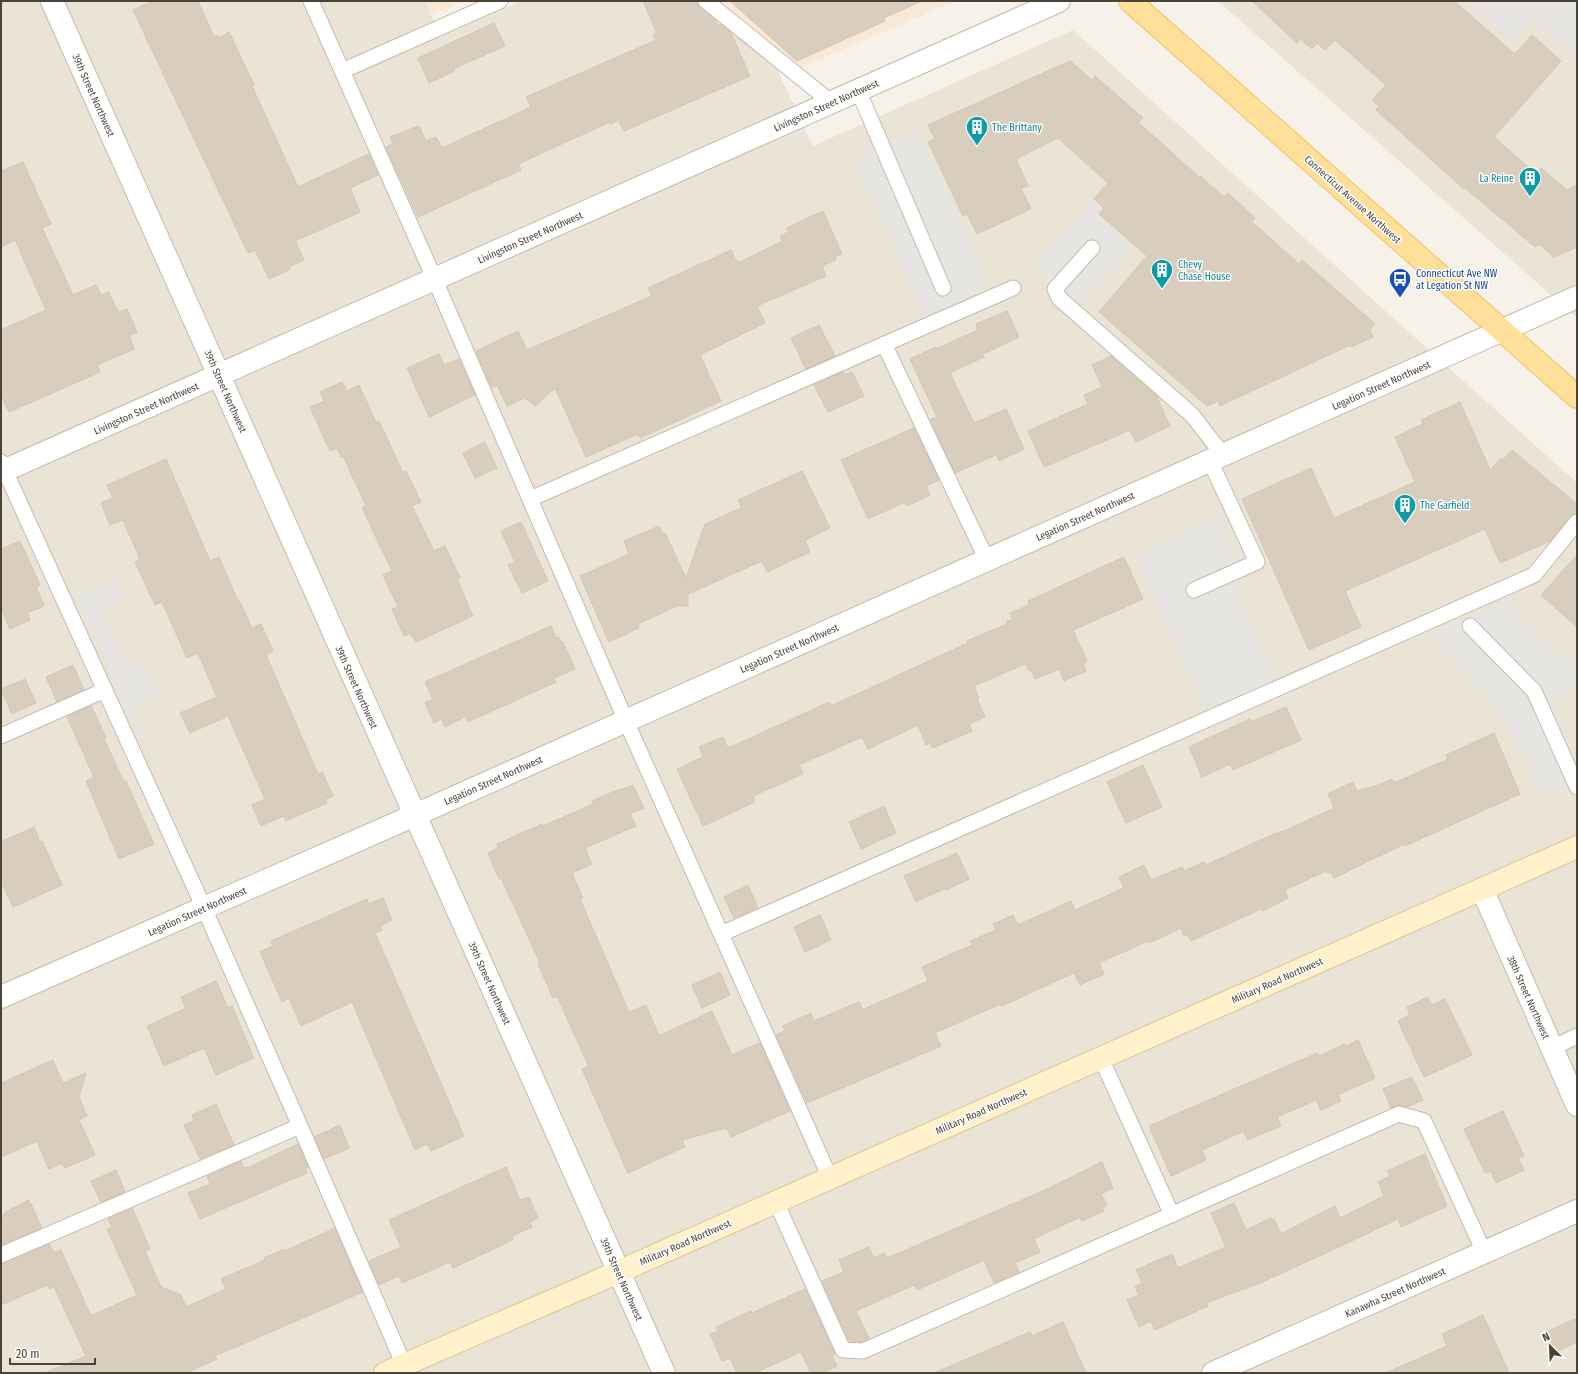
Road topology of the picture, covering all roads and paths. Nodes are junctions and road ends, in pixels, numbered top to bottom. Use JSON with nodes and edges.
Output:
{"nodes":[{"id":1,"x":52,"y":1,"type":"edge"},
{"id":2,"x":311,"y":1,"type":"edge"},
{"id":3,"x":500,"y":1,"type":"edge"},
{"id":4,"x":706,"y":1,"type":"edge"},
{"id":5,"x":1059,"y":1,"type":"edge"},
{"id":6,"x":1130,"y":1,"type":"edge"},
{"id":7,"x":342,"y":71,"type":"junction"},
{"id":8,"x":858,"y":90,"type":"junction"},
{"id":9,"x":832,"y":103,"type":"junction"},
{"id":10,"x":1092,"y":248,"type":"dead end"},
{"id":11,"x":435,"y":280,"type":"junction"},
{"id":12,"x":943,"y":288,"type":"dead end"},
{"id":13,"x":1013,"y":288,"type":"dead end"},
{"id":14,"x":1577,"y":298,"type":"edge"},
{"id":15,"x":1502,"y":331,"type":"junction"},
{"id":16,"x":884,"y":344,"type":"junction"},
{"id":17,"x":219,"y":376,"type":"junction"},
{"id":18,"x":1577,"y":397,"type":"edge"},
{"id":19,"x":1217,"y":458,"type":"junction"},
{"id":20,"x":2,"y":468,"type":"edge"},
{"id":21,"x":530,"y":500,"type":"junction"},
{"id":22,"x":1577,"y":522,"type":"edge"},
{"id":23,"x":987,"y":560,"type":"junction"},
{"id":24,"x":1194,"y":590,"type":"dead end"},
{"id":25,"x":1470,"y":626,"type":"dead end"},
{"id":26,"x":105,"y":690,"type":"junction"},
{"id":27,"x":626,"y":721,"type":"junction"},
{"id":28,"x":1,"y":736,"type":"edge"},
{"id":29,"x":1577,"y":787,"type":"edge"},
{"id":30,"x":414,"y":815,"type":"junction"},
{"id":31,"x":1577,"y":847,"type":"edge"},
{"id":32,"x":1482,"y":890,"type":"junction"},
{"id":33,"x":204,"y":908,"type":"junction"},
{"id":34,"x":721,"y":934,"type":"junction"},
{"id":35,"x":1,"y":998,"type":"edge"},
{"id":36,"x":1577,"y":1036,"type":"edge"},
{"id":37,"x":1552,"y":1048,"type":"junction"},
{"id":38,"x":1100,"y":1058,"type":"junction"},
{"id":39,"x":1577,"y":1105,"type":"edge"},
{"id":40,"x":300,"y":1126,"type":"junction"},
{"id":41,"x":830,"y":1178,"type":"junction"},
{"id":42,"x":776,"y":1202,"type":"junction"},
{"id":43,"x":1577,"y":1211,"type":"edge"},
{"id":44,"x":1172,"y":1215,"type":"junction"},
{"id":45,"x":1484,"y":1252,"type":"junction"},
{"id":46,"x":1,"y":1256,"type":"edge"},
{"id":47,"x":619,"y":1271,"type":"junction"},
{"id":48,"x":394,"y":1369,"type":"edge"},
{"id":49,"x":664,"y":1373,"type":"edge"},
{"id":50,"x":1213,"y":1373,"type":"edge"}],
"edges":[{"from":1,"to":17,"type":"street","name":"39th Street Northwest"},
{"from":2,"to":7,"type":"lane"},
{"from":3,"to":7,"type":"lane"},
{"from":4,"to":9,"type":"lane"},
{"from":5,"to":8,"type":"street","name":"Livingston Street Northwest"},
{"from":6,"to":15,"type":"main road","name":"Connecticut Avenue Northwest"},
{"from":7,"to":11,"type":"lane"},
{"from":8,"to":9,"type":"street","name":"Livingston Street Northwest"},
{"from":8,"to":12,"type":"lane"},
{"from":9,"to":11,"type":"street","name":"Livingston Street Northwest"},
{"from":10,"to":19,"type":"lane"},
{"from":11,"to":17,"type":"street","name":"Livingston Street Northwest"},
{"from":11,"to":21,"type":"lane"},
{"from":13,"to":16,"type":"lane"},
{"from":14,"to":15,"type":"street","name":"Legation Street Northwest"},
{"from":15,"to":18,"type":"main road","name":"Connecticut Avenue Northwest"},
{"from":15,"to":19,"type":"street","name":"Legation Street Northwest"},
{"from":16,"to":21,"type":"lane"},
{"from":16,"to":23,"type":"lane"},
{"from":17,"to":20,"type":"street","name":"Livingston Street Northwest"},
{"from":17,"to":30,"type":"street","name":"39th Street Northwest"},
{"from":19,"to":23,"type":"street","name":"Legation Street Northwest"},
{"from":19,"to":24,"type":"lane"},
{"from":20,"to":26,"type":"lane"},
{"from":21,"to":27,"type":"lane"},
{"from":22,"to":34,"type":"lane"},
{"from":23,"to":27,"type":"street","name":"Legation Street Northwest"},
{"from":25,"to":29,"type":"lane"},
{"from":26,"to":28,"type":"lane"},
{"from":26,"to":33,"type":"lane"},
{"from":27,"to":30,"type":"street","name":"Legation Street Northwest"},
{"from":27,"to":34,"type":"lane"},
{"from":30,"to":33,"type":"street","name":"Legation Street Northwest"},
{"from":30,"to":47,"type":"street","name":"39th Street Northwest"},
{"from":31,"to":32,"type":"main road","name":"Military Road Northwest"},
{"from":32,"to":37,"type":"street","name":"38th Street Northwest"},
{"from":32,"to":38,"type":"main road","name":"Military Road Northwest"},
{"from":33,"to":35,"type":"street","name":"Legation Street Northwest"},
{"from":33,"to":40,"type":"lane"},
{"from":34,"to":41,"type":"lane"},
{"from":36,"to":37,"type":"lane"},
{"from":37,"to":39,"type":"street","name":"38th Street Northwest"},
{"from":38,"to":41,"type":"main road","name":"Military Road Northwest"},
{"from":38,"to":44,"type":"lane"},
{"from":40,"to":46,"type":"lane"},
{"from":40,"to":48,"type":"lane"},
{"from":41,"to":42,"type":"main road","name":"Military Road Northwest"},
{"from":42,"to":44,"type":"lane"},
{"from":42,"to":47,"type":"main road","name":"Military Road Northwest"},
{"from":43,"to":45,"type":"street","name":"Kanawha Street Northwest"},
{"from":44,"to":45,"type":"lane"},
{"from":45,"to":50,"type":"street","name":"Kanawha Street Northwest"},
{"from":47,"to":48,"type":"main road","name":"Military Road Northwest"},
{"from":47,"to":49,"type":"street","name":"39th Street Northwest"}]}
